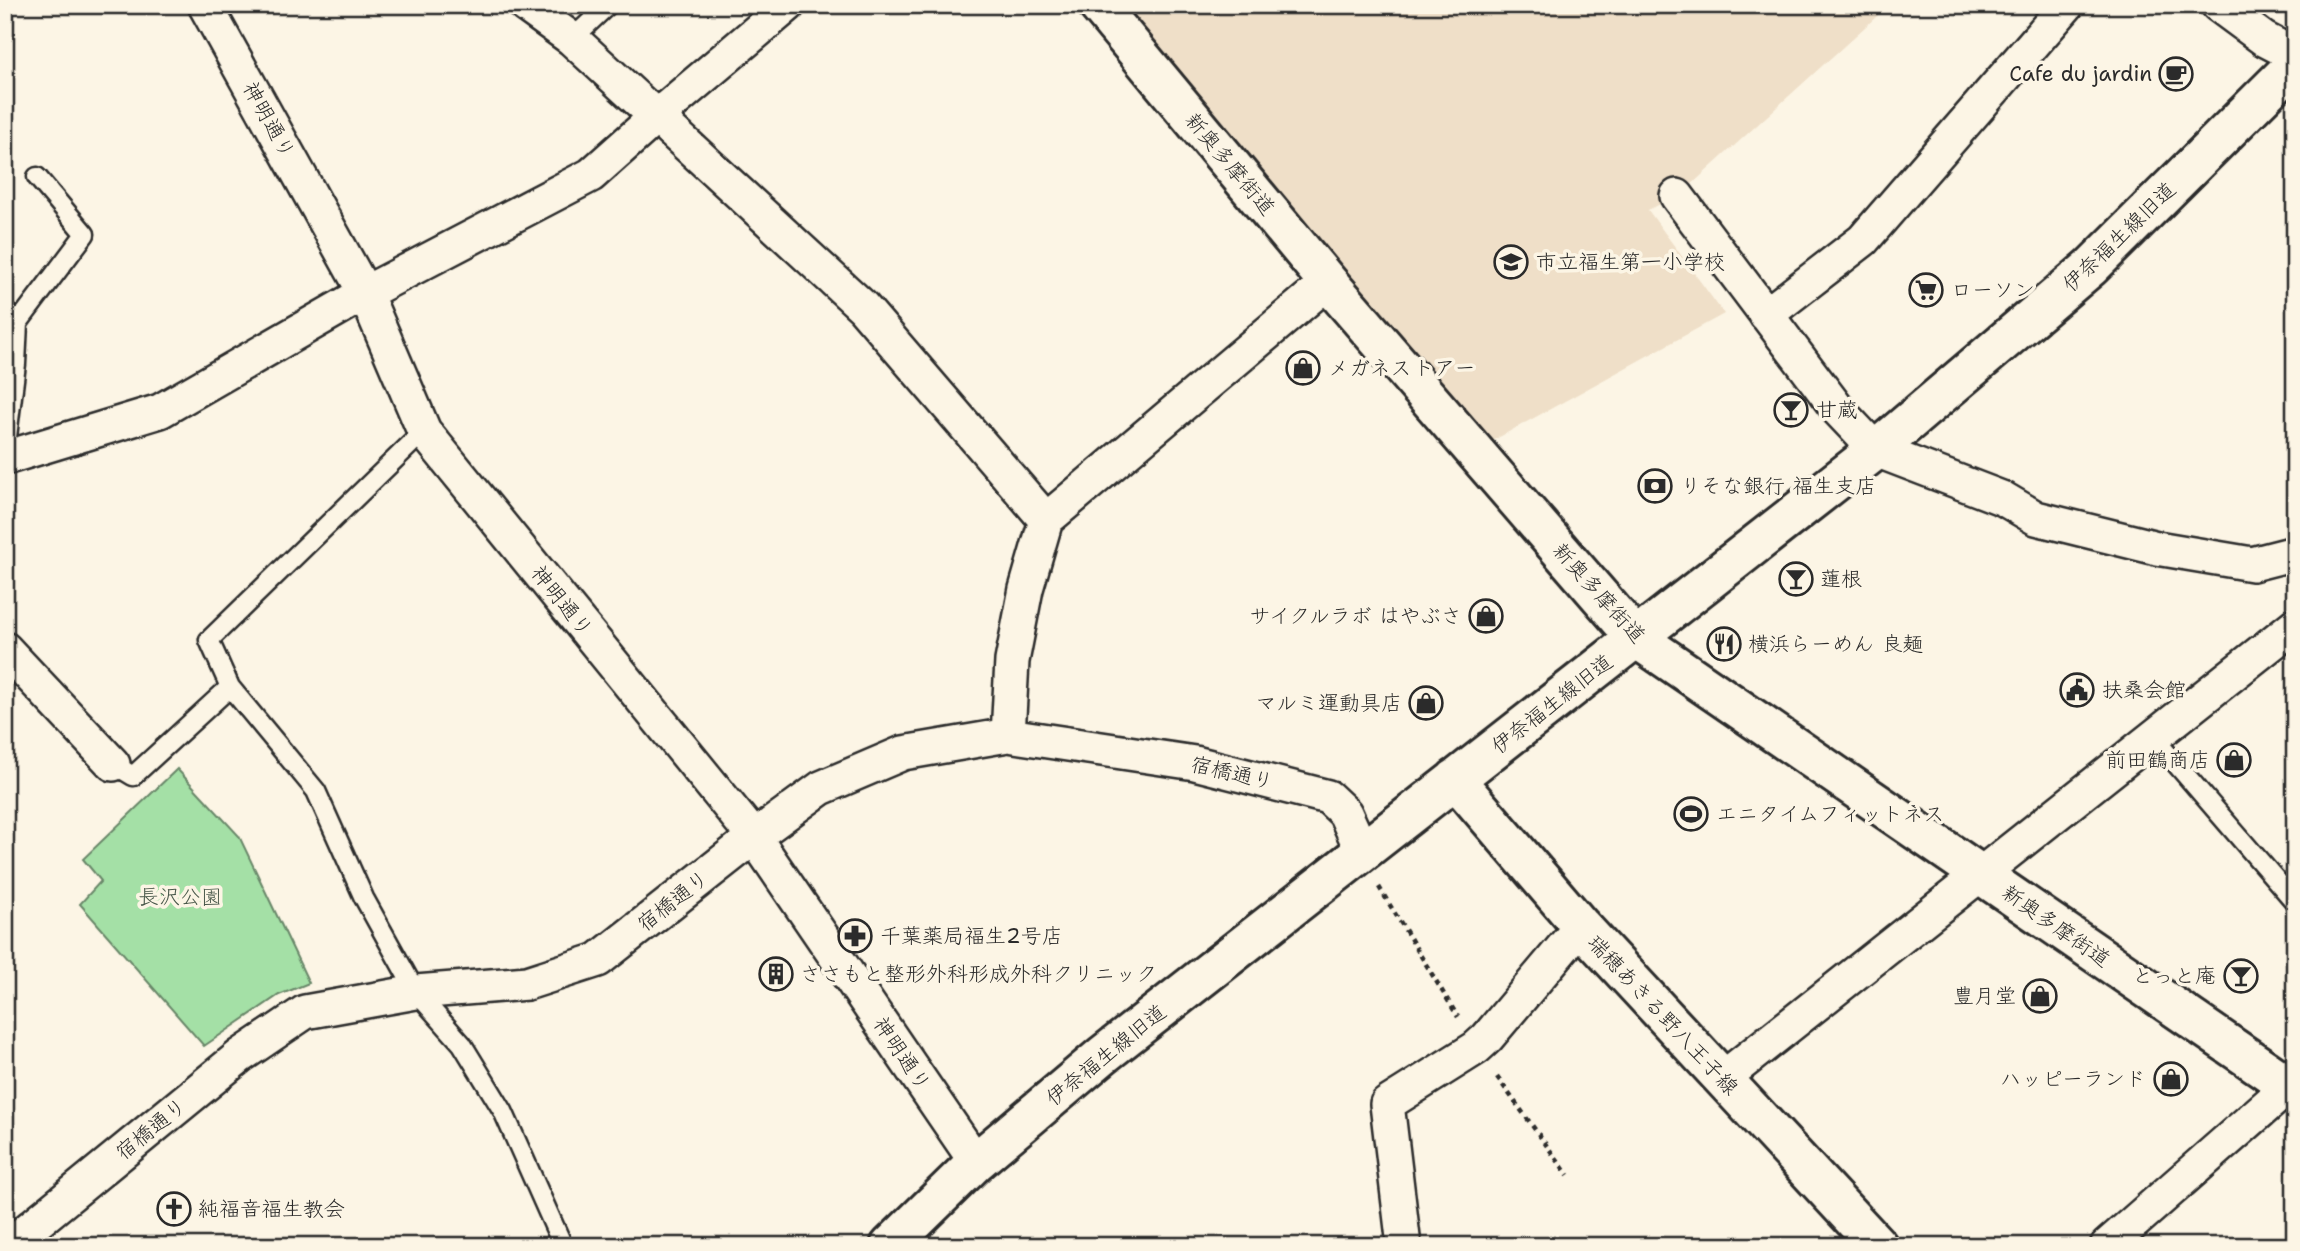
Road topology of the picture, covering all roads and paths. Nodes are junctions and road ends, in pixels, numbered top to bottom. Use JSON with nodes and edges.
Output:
{"nodes":[{"id":1,"x":205,"y":5,"type":"edge"},
{"id":2,"x":524,"y":5,"type":"edge"},
{"id":3,"x":608,"y":5,"type":"edge"},
{"id":4,"x":788,"y":5,"type":"edge"},
{"id":5,"x":1098,"y":5,"type":"edge"},
{"id":6,"x":2067,"y":5,"type":"edge"},
{"id":7,"x":2218,"y":5,"type":"edge"},
{"id":8,"x":572,"y":39,"type":"junction"},
{"id":9,"x":2295,"y":55,"type":"edge"},
{"id":10,"x":2295,"y":64,"type":"edge"},
{"id":11,"x":656,"y":117,"type":"junction"},
{"id":12,"x":37,"y":177,"type":"dead end"},
{"id":13,"x":1677,"y":197,"type":"dead end"},
{"id":14,"x":1328,"y":282,"type":"junction"},
{"id":15,"x":365,"y":293,"type":"junction"},
{"id":16,"x":1766,"y":315,"type":"junction"},
{"id":17,"x":12,"y":317,"type":"edge"},
{"id":18,"x":424,"y":431,"type":"junction"},
{"id":19,"x":1876,"y":450,"type":"junction"},
{"id":20,"x":5,"y":453,"type":"edge"},
{"id":21,"x":5,"y":458,"type":"edge"},
{"id":22,"x":1046,"y":520,"type":"junction"},
{"id":23,"x":2295,"y":553,"type":"edge"},
{"id":24,"x":2295,"y":625,"type":"edge"},
{"id":25,"x":1636,"y":638,"type":"junction"},
{"id":26,"x":10,"y":662,"type":"edge"},
{"id":27,"x":230,"y":687,"type":"junction"},
{"id":28,"x":1008,"y":735,"type":"junction"},
{"id":29,"x":2153,"y":737,"type":"junction"},
{"id":30,"x":113,"y":764,"type":"joint"},
{"id":31,"x":1455,"y":779,"type":"junction"},
{"id":32,"x":754,"y":837,"type":"junction"},
{"id":33,"x":1362,"y":851,"type":"junction"},
{"id":34,"x":1981,"y":874,"type":"junction"},
{"id":35,"x":2295,"y":902,"type":"edge"},
{"id":36,"x":1581,"y":926,"type":"junction"},
{"id":37,"x":416,"y":992,"type":"junction"},
{"id":38,"x":1722,"y":1079,"type":"junction"},
{"id":39,"x":2293,"y":1086,"type":"edge"},
{"id":40,"x":976,"y":1162,"type":"junction"},
{"id":41,"x":895,"y":1244,"type":"edge"},
{"id":42,"x":8,"y":1246,"type":"edge"},
{"id":43,"x":564,"y":1246,"type":"edge"},
{"id":44,"x":1404,"y":1246,"type":"edge"},
{"id":45,"x":1878,"y":1246,"type":"edge"},
{"id":46,"x":2107,"y":1246,"type":"edge"}],
"edges":[{"from":1,"to":15,"type":"street","name":"神明通り"},
{"from":2,"to":8,"type":"street"},
{"from":3,"to":8,"type":"lane"},
{"from":4,"to":11,"type":"street"},
{"from":5,"to":14,"type":"main road","name":"新奥多摩街道"},
{"from":6,"to":16,"type":"street"},
{"from":7,"to":9,"type":"street"},
{"from":8,"to":11,"type":"street"},
{"from":10,"to":19,"type":"main road","name":"伊奈福生線旧道"},
{"from":11,"to":15,"type":"street"},
{"from":11,"to":22,"type":"street"},
{"from":12,"to":17,"type":"lane"},
{"from":13,"to":16,"type":"street"},
{"from":14,"to":22,"type":"street"},
{"from":14,"to":25,"type":"main road","name":"新奥多摩街道"},
{"from":15,"to":18,"type":"street","name":"神明通り"},
{"from":15,"to":21,"type":"street"},
{"from":16,"to":19,"type":"street"},
{"from":17,"to":20,"type":"lane"},
{"from":18,"to":27,"type":"lane"},
{"from":18,"to":32,"type":"street","name":"神明通り"},
{"from":19,"to":23,"type":"street"},
{"from":19,"to":25,"type":"main road","name":"伊奈福生線旧道"},
{"from":22,"to":28,"type":"street"},
{"from":24,"to":29,"type":"street"},
{"from":25,"to":31,"type":"main road","name":"伊奈福生線旧道"},
{"from":25,"to":34,"type":"main road","name":"新奥多摩街道"},
{"from":26,"to":30,"type":"street"},
{"from":27,"to":30,"type":"lane"},
{"from":27,"to":37,"type":"lane"},
{"from":28,"to":32,"type":"street","name":"宿橋通り"},
{"from":28,"to":33,"type":"street","name":"宿橋通り"},
{"from":29,"to":34,"type":"street"},
{"from":29,"to":35,"type":"lane"},
{"from":31,"to":33,"type":"main road","name":"伊奈福生線旧道"},
{"from":31,"to":36,"type":"main road","name":"瑞穂あきる野八王子線"},
{"from":32,"to":37,"type":"street","name":"宿橋通り"},
{"from":32,"to":40,"type":"street","name":"神明通り"},
{"from":33,"to":40,"type":"main road","name":"伊奈福生線旧道"},
{"from":34,"to":38,"type":"street"},
{"from":34,"to":39,"type":"main road","name":"新奥多摩街道"},
{"from":36,"to":38,"type":"main road","name":"瑞穂あきる野八王子線"},
{"from":36,"to":44,"type":"street"},
{"from":37,"to":42,"type":"street","name":"宿橋通り"},
{"from":37,"to":43,"type":"lane"},
{"from":38,"to":45,"type":"main road","name":"瑞穂あきる野八王子線"},
{"from":39,"to":46,"type":"street"},
{"from":40,"to":41,"type":"main road","name":"伊奈福生線旧道"}]}
